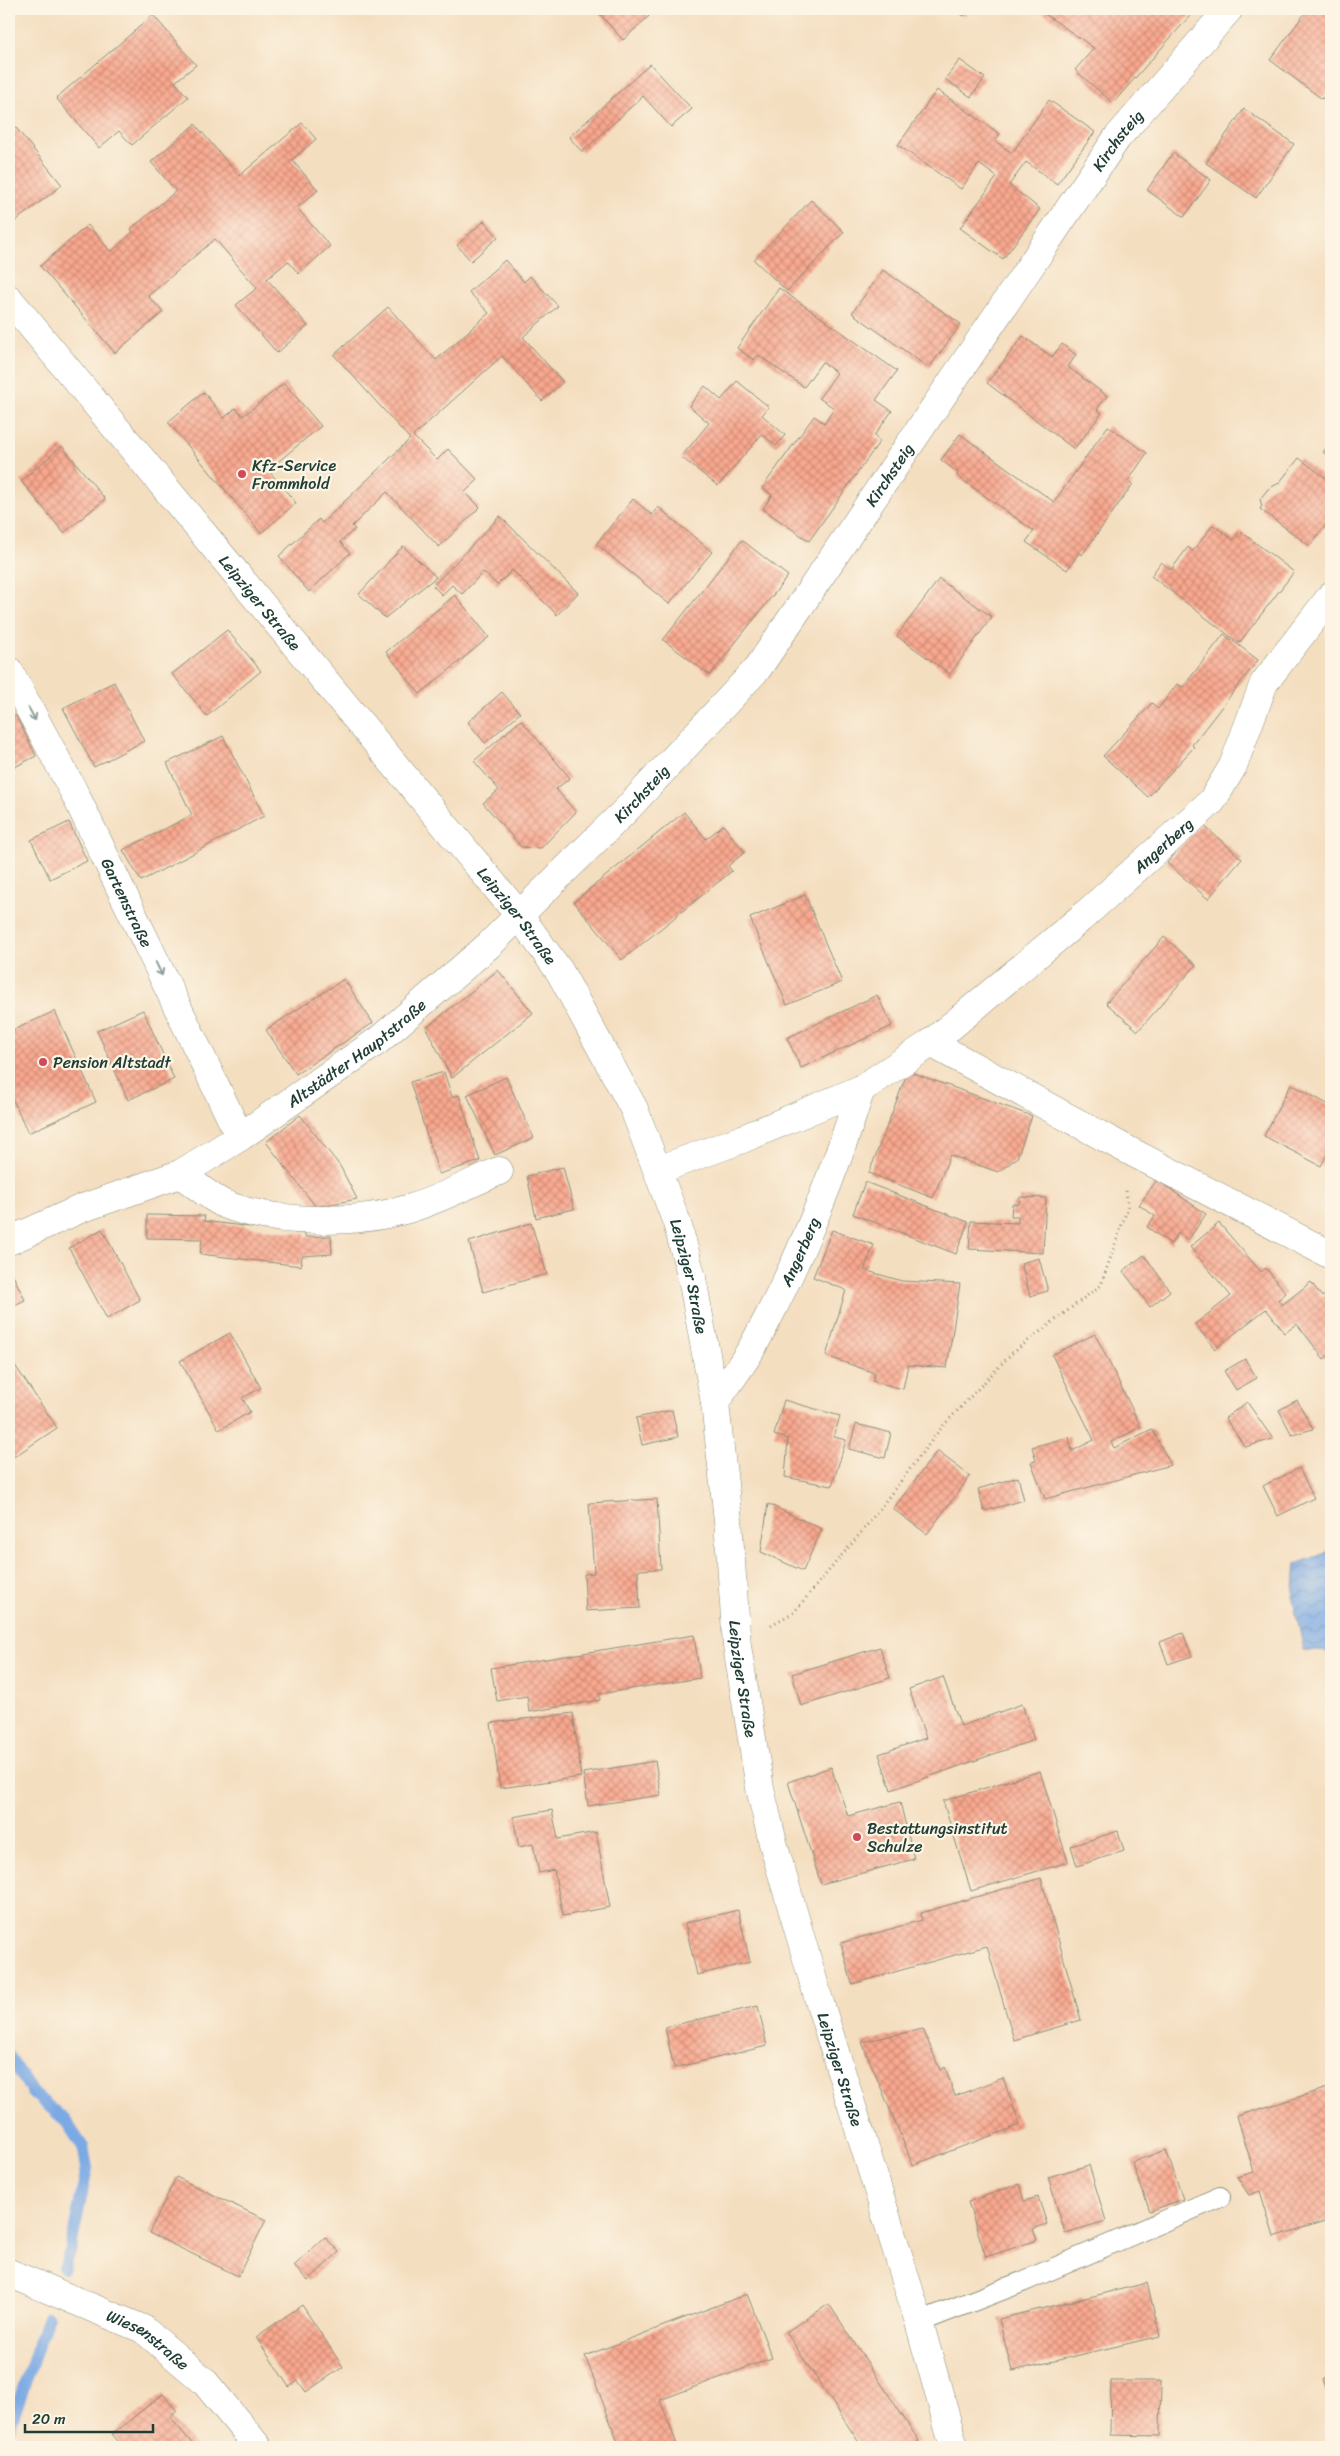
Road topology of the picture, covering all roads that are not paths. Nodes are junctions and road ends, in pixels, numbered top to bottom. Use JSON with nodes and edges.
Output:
{"nodes":[{"id":1,"x":1229,"y":9,"type":"edge"},
{"id":2,"x":9,"y":298,"type":"edge"},
{"id":3,"x":1331,"y":596,"type":"edge"},
{"id":4,"x":9,"y":671,"type":"edge"},
{"id":5,"x":519,"y":915,"type":"junction"},
{"id":6,"x":931,"y":1043,"type":"junction"},
{"id":7,"x":861,"y":1089,"type":"junction"},
{"id":8,"x":240,"y":1137,"type":"junction"},
{"id":9,"x":658,"y":1170,"type":"junction"},
{"id":10,"x":499,"y":1171,"type":"dead end"},
{"id":11,"x":180,"y":1174,"type":"junction"},
{"id":12,"x":9,"y":1241,"type":"edge"},
{"id":13,"x":1331,"y":1255,"type":"edge"},
{"id":14,"x":715,"y":1403,"type":"junction"},
{"id":15,"x":1220,"y":2197,"type":"dead end"},
{"id":16,"x":9,"y":2273,"type":"edge"},
{"id":17,"x":919,"y":2322,"type":"junction"},
{"id":18,"x":258,"y":2447,"type":"edge"},
{"id":19,"x":954,"y":2447,"type":"edge"}],
"edges":[{"from":1,"to":5,"type":"street","name":"Kirchsteig"},
{"from":2,"to":5,"type":"street","name":"Leipziger Straße"},
{"from":3,"to":6,"type":"street","name":"Angerberg"},
{"from":4,"to":8,"type":"street","name":"Gartenstraße","one_way":true},
{"from":5,"to":8,"type":"street","name":"Altstädter Hauptstraße"},
{"from":5,"to":9,"type":"street","name":"Leipziger Straße"},
{"from":6,"to":7,"type":"street","name":"Angerberg"},
{"from":6,"to":13,"type":"street"},
{"from":7,"to":9,"type":"street","name":"Angerberg"},
{"from":7,"to":14,"type":"street","name":"Angerberg"},
{"from":8,"to":11,"type":"street","name":"Altstädter Hauptstraße"},
{"from":9,"to":14,"type":"street","name":"Leipziger Straße"},
{"from":10,"to":11,"type":"street"},
{"from":11,"to":12,"type":"street","name":"Altstädter Hauptstraße"},
{"from":14,"to":17,"type":"street","name":"Leipziger Straße"},
{"from":15,"to":17,"type":"lane"},
{"from":16,"to":18,"type":"street","name":"Wiesenstraße"},
{"from":17,"to":19,"type":"street","name":"Leipziger Straße"}]}
